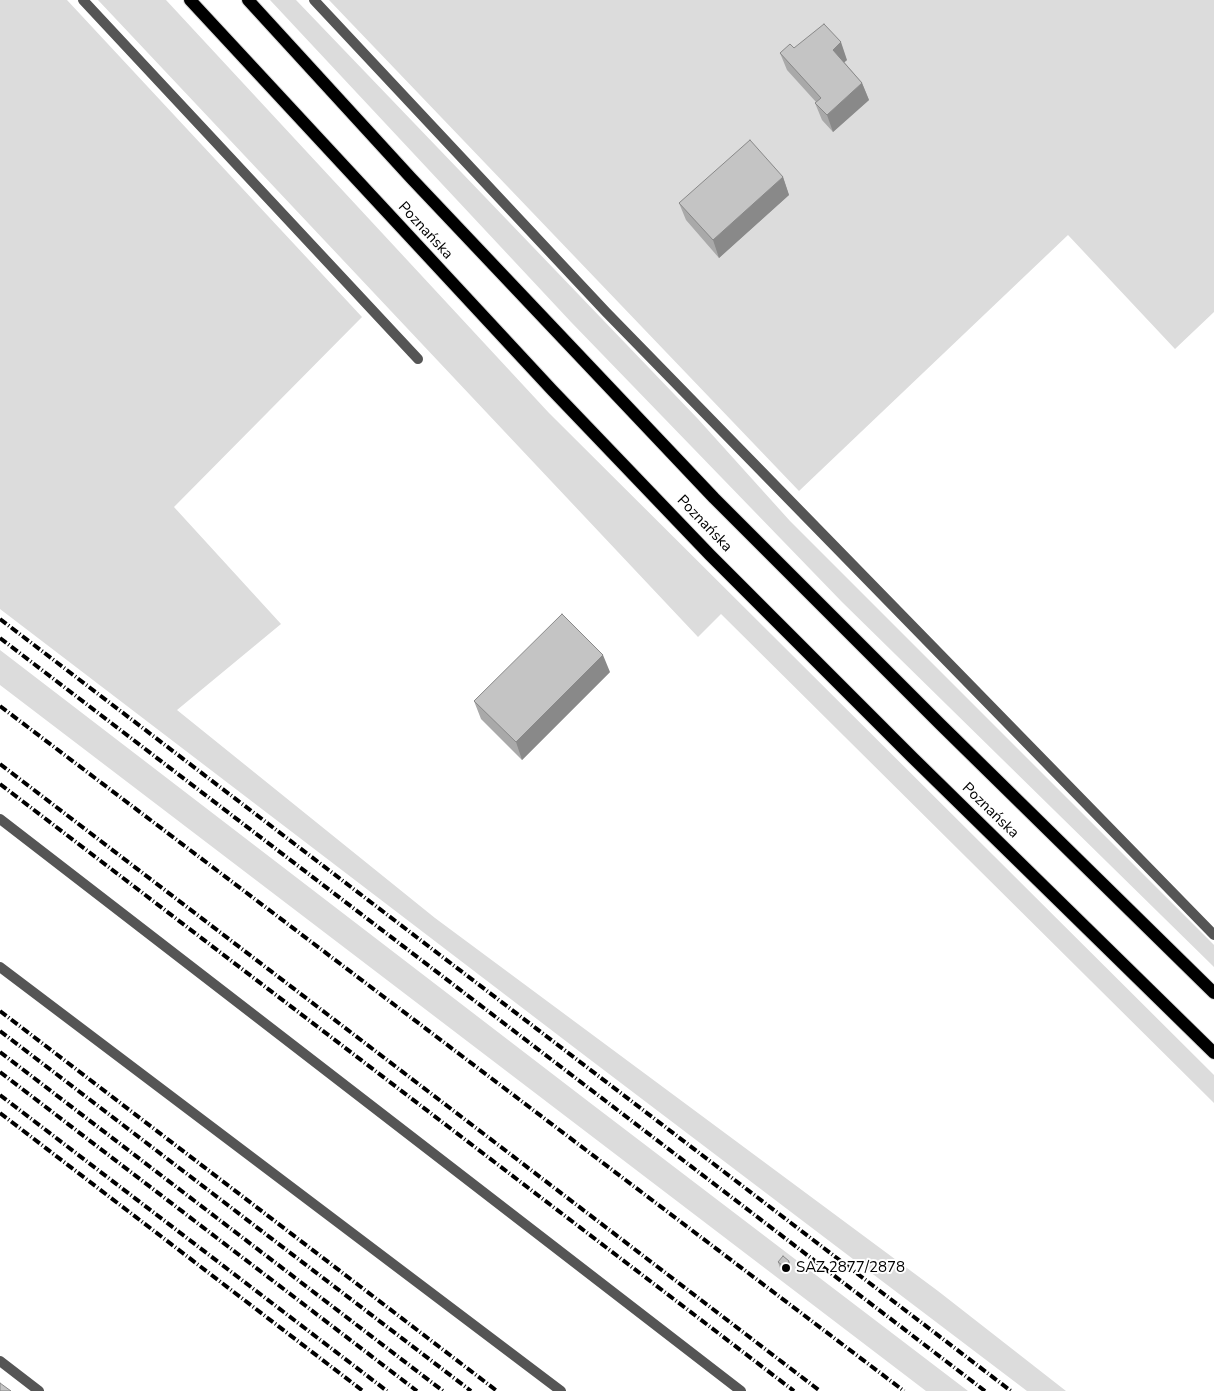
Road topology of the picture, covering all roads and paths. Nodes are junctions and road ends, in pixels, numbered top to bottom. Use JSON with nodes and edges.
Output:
{"nodes":[{"id":1,"x":83,"y":0,"type":"edge"},
{"id":2,"x":190,"y":0,"type":"edge"},
{"id":3,"x":248,"y":0,"type":"edge"},
{"id":4,"x":314,"y":0,"type":"edge"},
{"id":5,"x":418,"y":359,"type":"dead end"},
{"id":6,"x":0,"y":819,"type":"edge"},
{"id":7,"x":1214,"y":935,"type":"edge"},
{"id":8,"x":0,"y":967,"type":"edge"},
{"id":9,"x":1214,"y":992,"type":"edge"},
{"id":10,"x":1214,"y":1053,"type":"edge"},
{"id":11,"x":0,"y":1361,"type":"edge"},
{"id":12,"x":39,"y":1391,"type":"edge"},
{"id":13,"x":561,"y":1391,"type":"edge"},
{"id":14,"x":741,"y":1391,"type":"edge"}],
"edges":[{"from":1,"to":5,"type":"street"},
{"from":2,"to":10,"type":"main road","name":"Poznańska"},
{"from":3,"to":9,"type":"main road","name":"Poznańska"},
{"from":4,"to":7,"type":"street"},
{"from":6,"to":14,"type":"street"},
{"from":8,"to":13,"type":"street"},
{"from":11,"to":12,"type":"street"}]}
